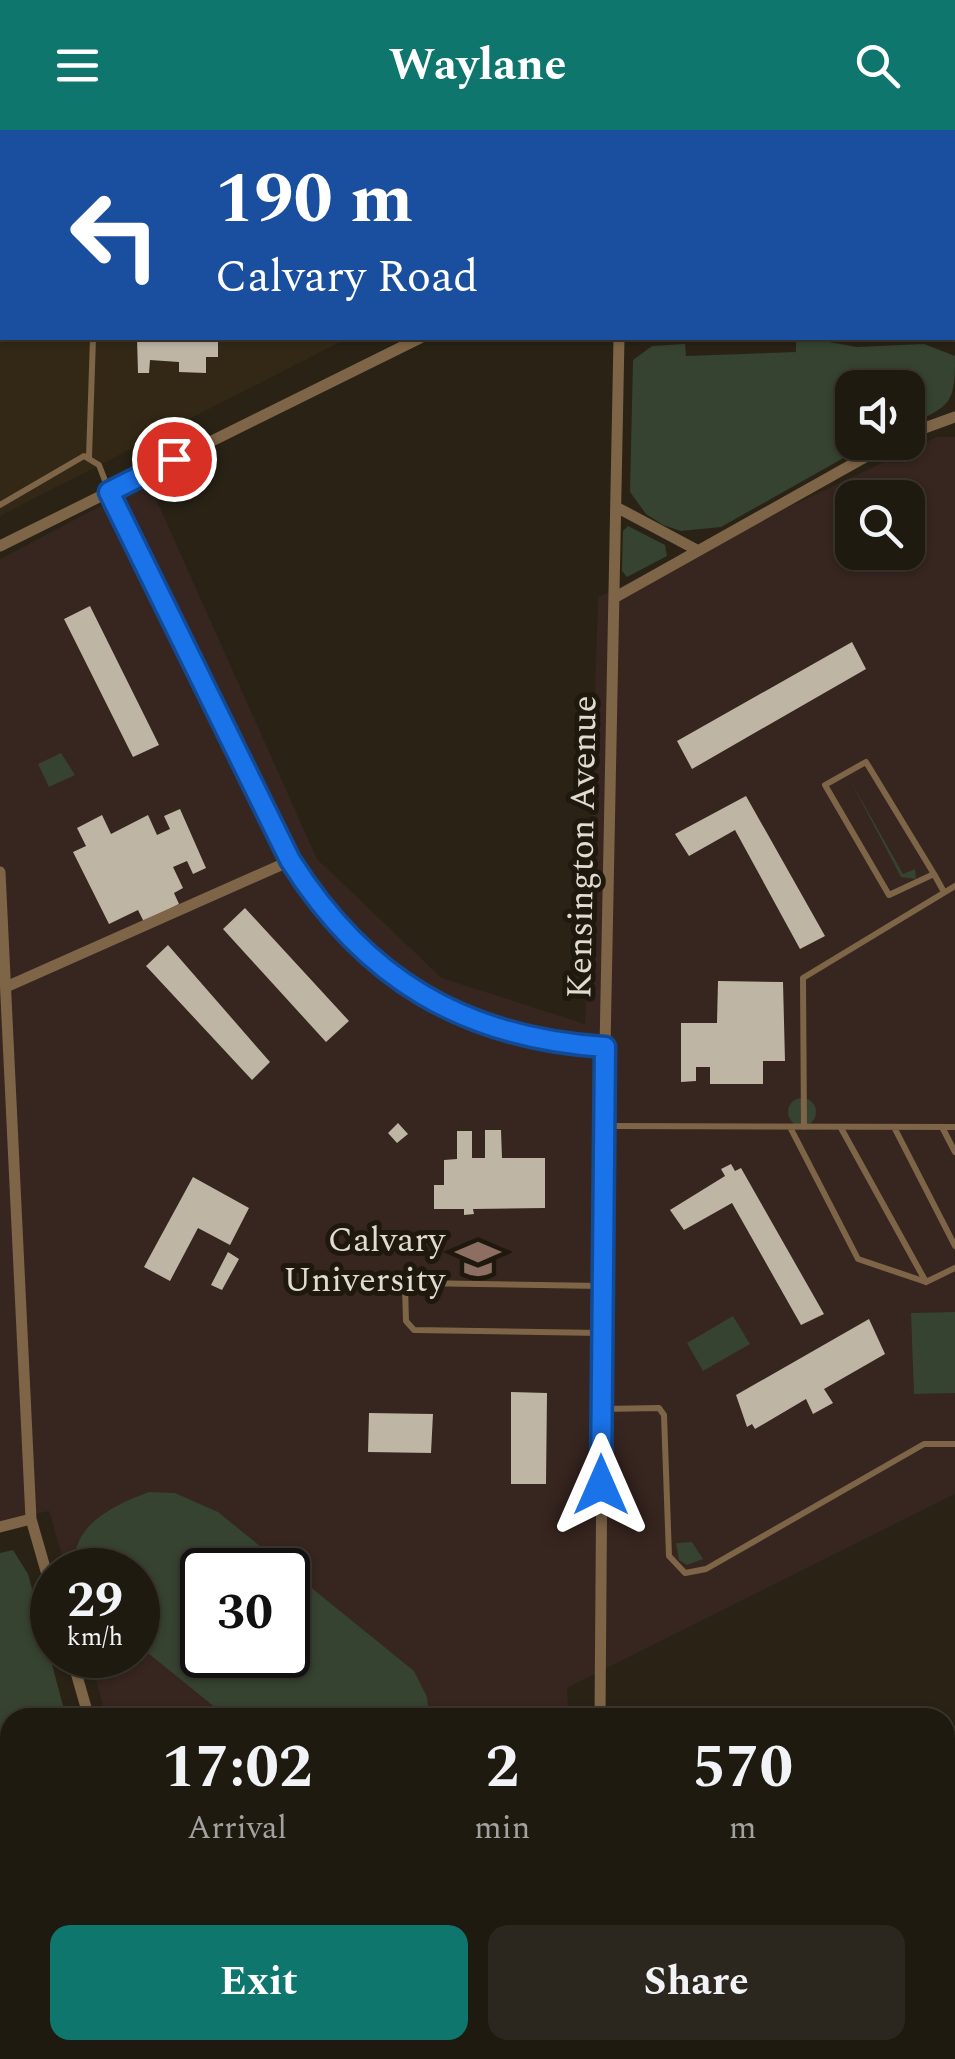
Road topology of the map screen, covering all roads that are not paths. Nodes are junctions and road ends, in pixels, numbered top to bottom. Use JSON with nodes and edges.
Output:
{"nodes":[{"id":1,"x":93,"y":340,"type":"edge"},
{"id":2,"x":416,"y":340,"type":"edge"},
{"id":3,"x":619,"y":340,"type":"edge"},
{"id":4,"x":955,"y":417,"type":"edge"},
{"id":5,"x":925,"y":428,"type":"edge"},
{"id":6,"x":89,"y":456,"type":"junction"},
{"id":7,"x":860,"y":460,"type":"edge"},
{"id":8,"x":109,"y":492,"type":"junction"},
{"id":9,"x":0,"y":505,"type":"edge"},
{"id":10,"x":616,"y":507,"type":"junction"},
{"id":11,"x":0,"y":546,"type":"edge"},
{"id":12,"x":697,"y":550,"type":"junction"},
{"id":13,"x":614,"y":598,"type":"junction"},
{"id":14,"x":290,"y":860,"type":"junction"},
{"id":15,"x":0,"y":872,"type":"edge"},
{"id":16,"x":934,"y":874,"type":"junction"},
{"id":17,"x":955,"y":886,"type":"edge"},
{"id":18,"x":944,"y":892,"type":"junction"},
{"id":19,"x":6,"y":987,"type":"junction"},
{"id":20,"x":605,"y":1047,"type":"junction"},
{"id":21,"x":604,"y":1126,"type":"junction"},
{"id":22,"x":790,"y":1126,"type":"junction"},
{"id":23,"x":804,"y":1126,"type":"junction"},
{"id":24,"x":840,"y":1126,"type":"junction"},
{"id":25,"x":894,"y":1127,"type":"junction"},
{"id":26,"x":942,"y":1127,"type":"junction"},
{"id":27,"x":955,"y":1127,"type":"edge"},
{"id":28,"x":955,"y":1152,"type":"edge"},
{"id":29,"x":955,"y":1246,"type":"edge"},
{"id":30,"x":955,"y":1268,"type":"edge"},
{"id":31,"x":926,"y":1282,"type":"junction"},
{"id":32,"x":602,"y":1286,"type":"junction"},
{"id":33,"x":602,"y":1334,"type":"junction"},
{"id":34,"x":602,"y":1409,"type":"junction"},
{"id":35,"x":955,"y":1444,"type":"edge"},
{"id":36,"x":31,"y":1518,"type":"junction"},
{"id":37,"x":0,"y":1527,"type":"edge"},
{"id":38,"x":40,"y":1548,"type":"edge"},
{"id":39,"x":78,"y":1678,"type":"edge"},
{"id":40,"x":86,"y":1708,"type":"edge"},
{"id":41,"x":600,"y":1708,"type":"edge"}],
"edges":[{"from":1,"to":6,"type":"lane"},
{"from":2,"to":8,"type":"street"},
{"from":3,"to":10,"type":"street","name":"Kensington Avenue"},
{"from":4,"to":5,"type":"street"},
{"from":6,"to":8,"type":"lane"},
{"from":6,"to":9,"type":"lane"},
{"from":7,"to":12,"type":"street"},
{"from":8,"to":11,"type":"street"},
{"from":8,"to":14,"type":"street"},
{"from":10,"to":12,"type":"street"},
{"from":10,"to":13,"type":"street","name":"Kensington Avenue"},
{"from":12,"to":13,"type":"street"},
{"from":13,"to":20,"type":"street","name":"Kensington Avenue"},
{"from":14,"to":19,"type":"street"},
{"from":14,"to":20,"type":"street"},
{"from":15,"to":19,"type":"street"},
{"from":16,"to":16,"type":"lane"},
{"from":16,"to":18,"type":"lane"},
{"from":17,"to":18,"type":"lane"},
{"from":18,"to":23,"type":"lane"},
{"from":19,"to":36,"type":"street"},
{"from":20,"to":21,"type":"street","name":"Kensington Avenue"},
{"from":21,"to":22,"type":"lane"},
{"from":21,"to":32,"type":"street","name":"Kensington Avenue"},
{"from":22,"to":23,"type":"lane"},
{"from":22,"to":31,"type":"lane"},
{"from":23,"to":24,"type":"lane"},
{"from":24,"to":25,"type":"lane"},
{"from":24,"to":31,"type":"lane"},
{"from":25,"to":26,"type":"lane"},
{"from":25,"to":29,"type":"lane"},
{"from":26,"to":27,"type":"lane"},
{"from":26,"to":28,"type":"lane"},
{"from":30,"to":31,"type":"lane"},
{"from":32,"to":33,"type":"street","name":"Kensington Avenue"},
{"from":32,"to":33,"type":"lane"},
{"from":33,"to":34,"type":"street","name":"Kensington Avenue"},
{"from":34,"to":35,"type":"lane"},
{"from":34,"to":41,"type":"street","name":"Kensington Avenue"},
{"from":36,"to":37,"type":"street"},
{"from":36,"to":38,"type":"street"},
{"from":39,"to":40,"type":"street"}]}
